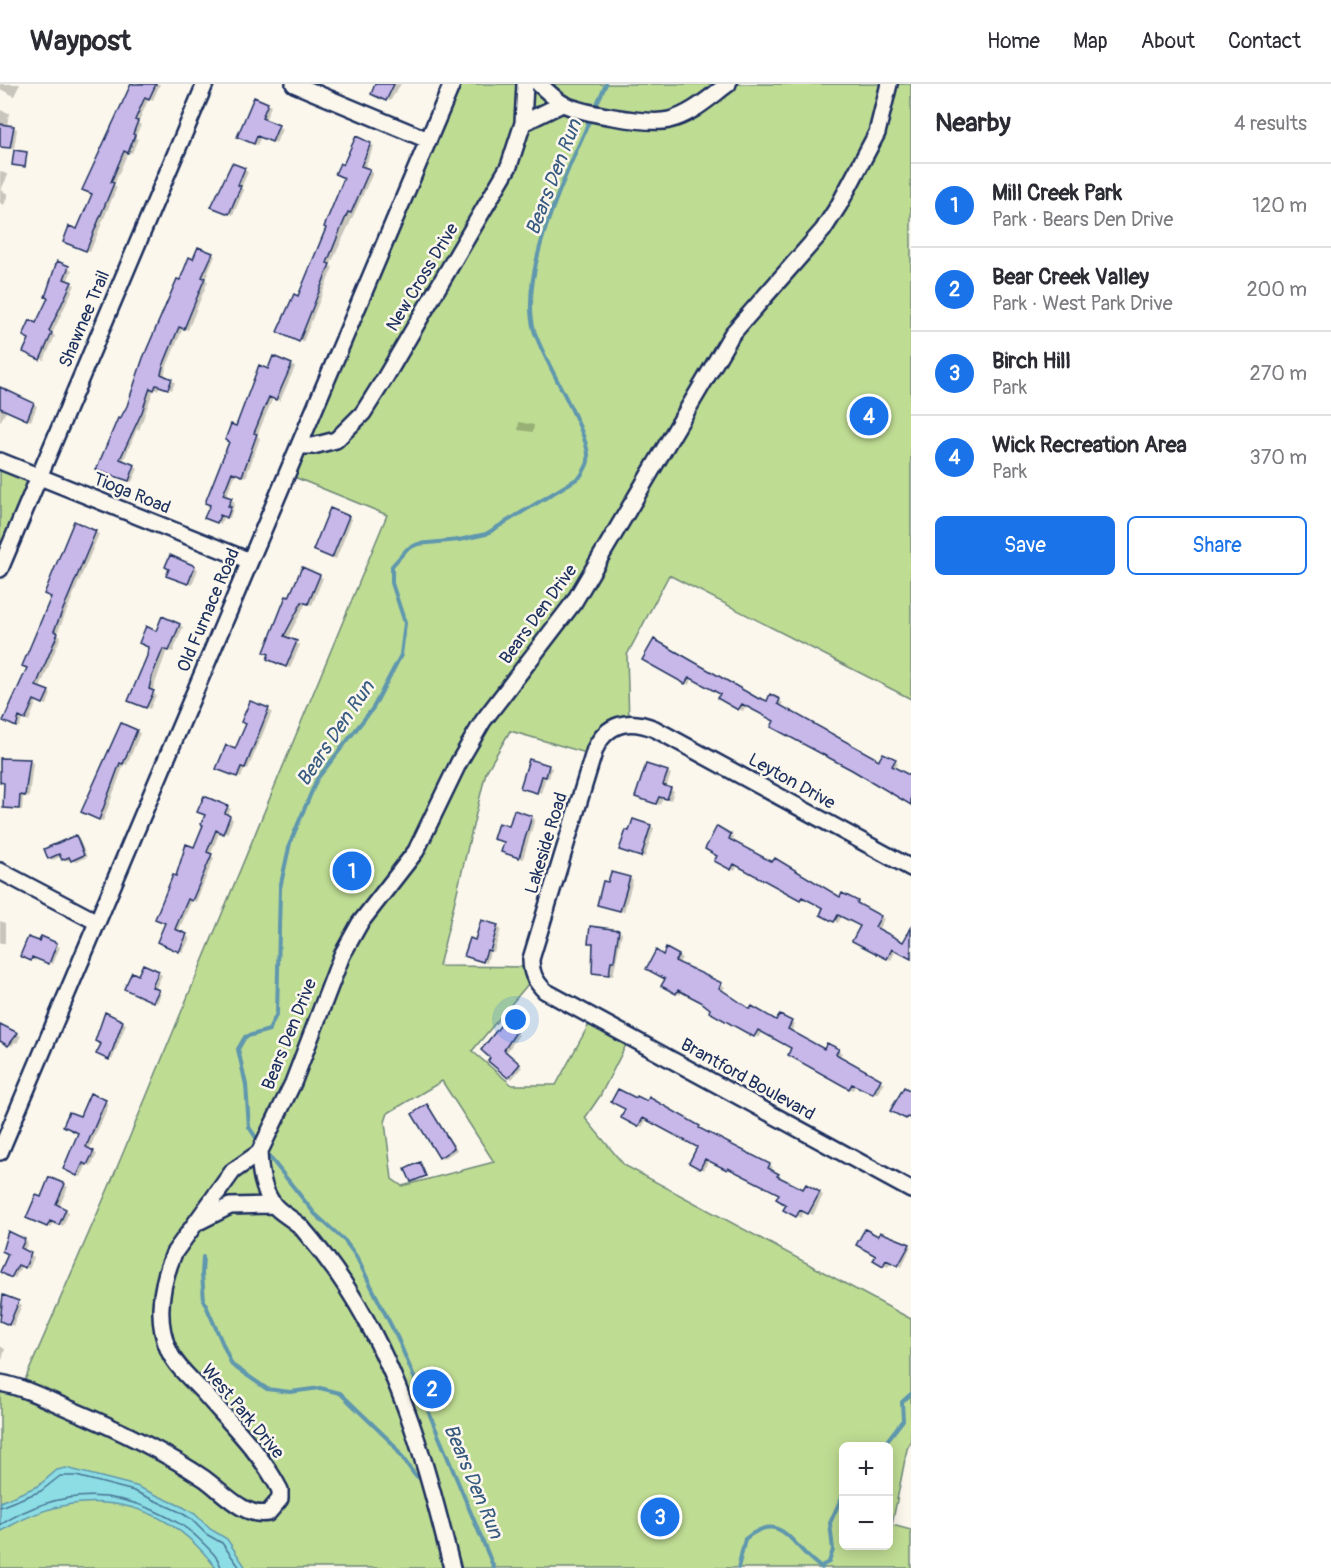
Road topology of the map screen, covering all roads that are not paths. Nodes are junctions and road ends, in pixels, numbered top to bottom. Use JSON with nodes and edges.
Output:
{"nodes":[{"id":1,"x":205,"y":84,"type":"edge"},
{"id":2,"x":294,"y":84,"type":"edge"},
{"id":3,"x":452,"y":84,"type":"edge"},
{"id":4,"x":525,"y":84,"type":"edge"},
{"id":5,"x":539,"y":84,"type":"edge"},
{"id":6,"x":728,"y":84,"type":"edge"},
{"id":7,"x":889,"y":84,"type":"edge"},
{"id":8,"x":562,"y":104,"type":"junction"},
{"id":9,"x":523,"y":123,"type":"junction"},
{"id":10,"x":428,"y":140,"type":"junction"},
{"id":11,"x":299,"y":446,"type":"junction"},
{"id":12,"x":0,"y":461,"type":"edge"},
{"id":13,"x":39,"y":477,"type":"junction"},
{"id":14,"x":250,"y":561,"type":"junction"},
{"id":15,"x":0,"y":569,"type":"edge"},
{"id":16,"x":654,"y":729,"type":"joint"},
{"id":17,"x":911,"y":868,"type":"edge"},
{"id":18,"x":0,"y":872,"type":"edge"},
{"id":19,"x":97,"y":922,"type":"junction"},
{"id":20,"x":566,"y":1003,"type":"joint"},
{"id":21,"x":0,"y":1152,"type":"edge"},
{"id":22,"x":259,"y":1152,"type":"junction"},
{"id":23,"x":911,"y":1190,"type":"edge"},
{"id":24,"x":274,"y":1205,"type":"junction"},
{"id":25,"x":197,"y":1222,"type":"junction"},
{"id":26,"x":0,"y":1383,"type":"edge"},
{"id":27,"x":452,"y":1568,"type":"edge"}],
"edges":[{"from":1,"to":13,"type":"street","name":"Shawnee Trail"},
{"from":2,"to":10,"type":"street"},
{"from":3,"to":10,"type":"street","name":"Old Furnace Road"},
{"from":4,"to":9,"type":"street","name":"New Cross Drive"},
{"from":5,"to":8,"type":"street"},
{"from":6,"to":8,"type":"street"},
{"from":7,"to":22,"type":"street","name":"Bears Den Drive"},
{"from":8,"to":9,"type":"street"},
{"from":9,"to":11,"type":"street","name":"New Cross Drive"},
{"from":10,"to":11,"type":"street","name":"Old Furnace Road"},
{"from":11,"to":14,"type":"street","name":"Old Furnace Road"},
{"from":12,"to":13,"type":"street","name":"Tioga Road"},
{"from":13,"to":14,"type":"street","name":"Tioga Road"},
{"from":13,"to":15,"type":"street","name":"Shawnee Trail"},
{"from":14,"to":19,"type":"street","name":"Old Furnace Road"},
{"from":16,"to":17,"type":"street","name":"Leyton Drive"},
{"from":16,"to":20,"type":"street","name":"Lakeside Road"},
{"from":18,"to":19,"type":"street"},
{"from":19,"to":21,"type":"street","name":"Old Furnace Road"},
{"from":20,"to":23,"type":"street","name":"Brantford Boulevard"},
{"from":22,"to":24,"type":"street"},
{"from":22,"to":25,"type":"street","name":"West Park Drive"},
{"from":24,"to":25,"type":"street","name":"West Park Drive"},
{"from":24,"to":27,"type":"street"},
{"from":25,"to":26,"type":"street","name":"West Park Drive"}]}
